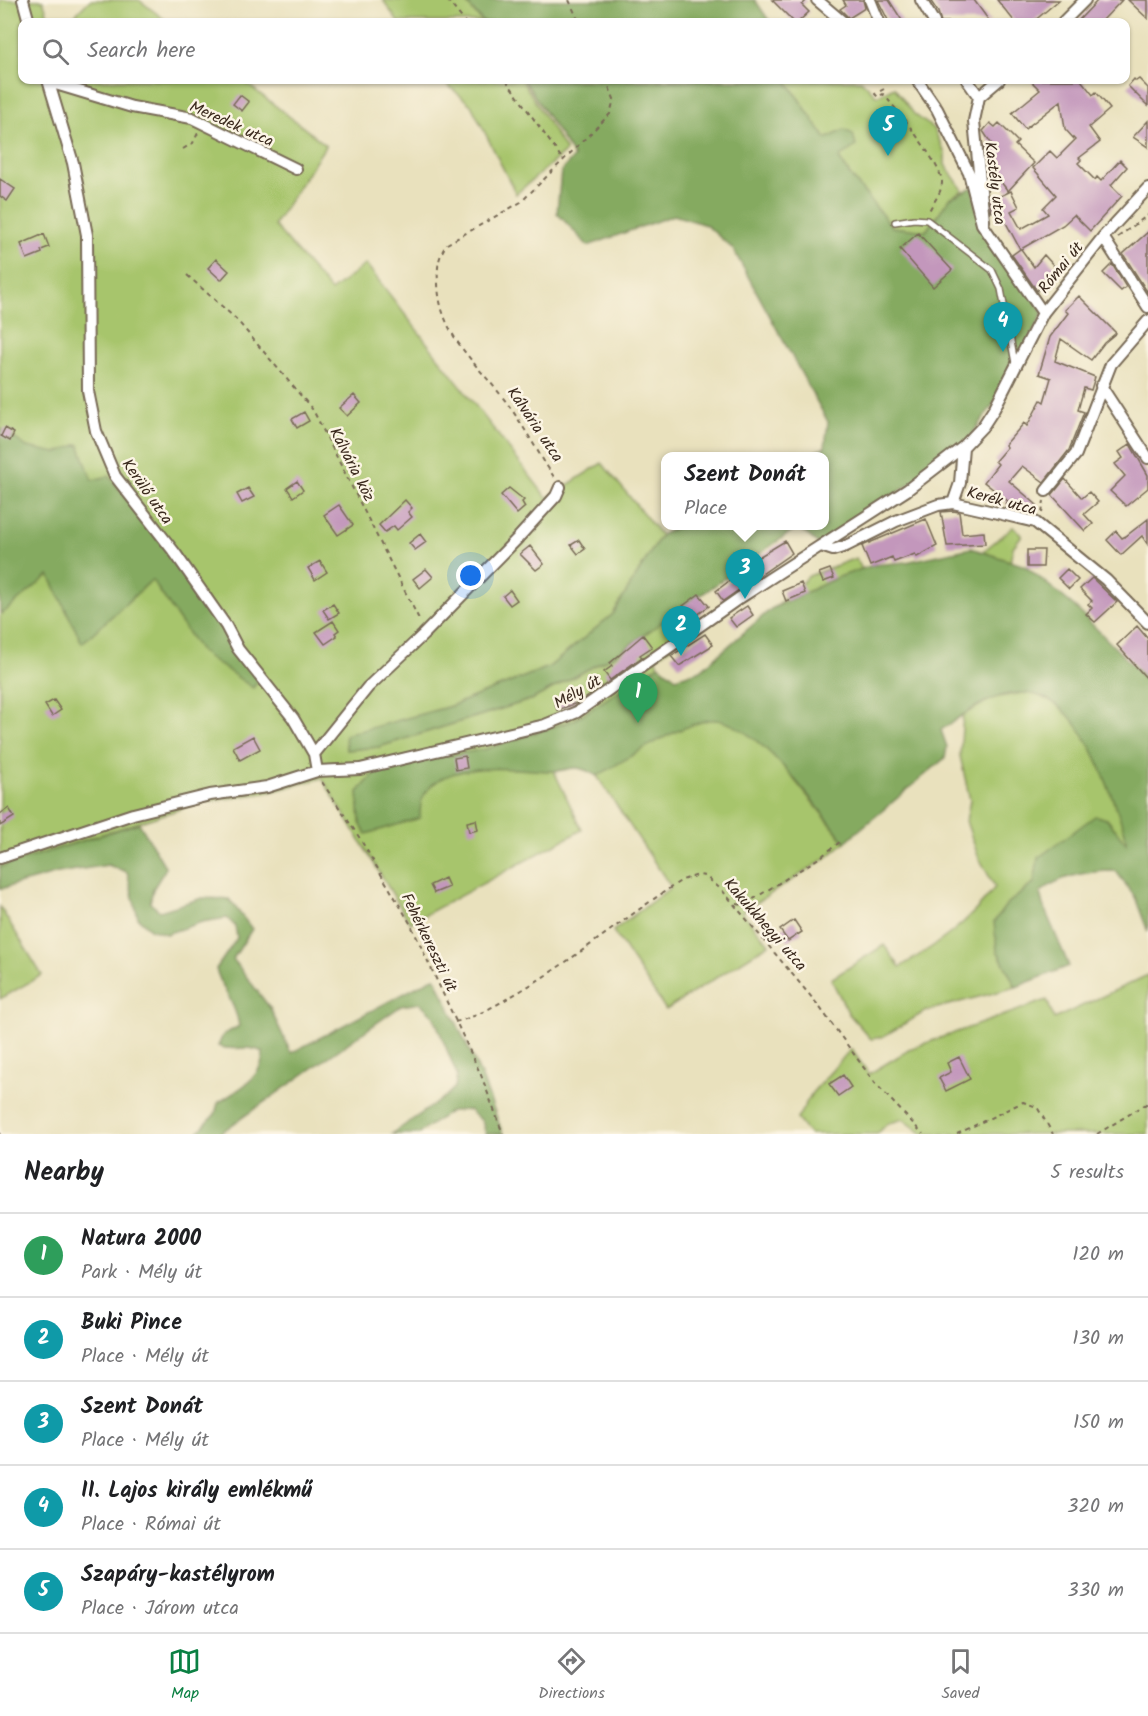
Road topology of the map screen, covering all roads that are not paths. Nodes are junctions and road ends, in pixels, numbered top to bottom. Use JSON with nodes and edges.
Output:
{"nodes":[{"id":1,"x":23,"y":0,"type":"edge"},
{"id":2,"x":817,"y":0,"type":"edge"},
{"id":3,"x":870,"y":0,"type":"edge"},
{"id":4,"x":921,"y":0,"type":"edge"},
{"id":5,"x":1085,"y":0,"type":"edge"},
{"id":6,"x":28,"y":18,"type":"edge"},
{"id":7,"x":838,"y":18,"type":"edge"},
{"id":8,"x":877,"y":18,"type":"edge"},
{"id":9,"x":932,"y":18,"type":"edge"},
{"id":10,"x":1067,"y":18,"type":"edge"},
{"id":11,"x":49,"y":84,"type":"edge"},
{"id":12,"x":58,"y":84,"type":"edge"},
{"id":13,"x":919,"y":84,"type":"edge"},
{"id":14,"x":970,"y":84,"type":"edge"},
{"id":15,"x":994,"y":84,"type":"edge"},
{"id":16,"x":979,"y":97,"type":"junction"},
{"id":17,"x":296,"y":170,"type":"dead end"},
{"id":18,"x":1148,"y":188,"type":"edge"},
{"id":19,"x":896,"y":222,"type":"dead end"},
{"id":20,"x":984,"y":227,"type":"junction"},
{"id":21,"x":1103,"y":237,"type":"junction"},
{"id":22,"x":1148,"y":307,"type":"edge"},
{"id":23,"x":1043,"y":313,"type":"junction"},
{"id":24,"x":1148,"y":321,"type":"edge"},
{"id":25,"x":1015,"y":365,"type":"junction"},
{"id":26,"x":1101,"y":386,"type":"junction"},
{"id":27,"x":963,"y":447,"type":"junction"},
{"id":28,"x":1148,"y":458,"type":"edge"},
{"id":29,"x":560,"y":487,"type":"road end"},
{"id":30,"x":1046,"y":491,"type":"road end"},
{"id":31,"x":953,"y":503,"type":"junction"},
{"id":32,"x":821,"y":546,"type":"junction"},
{"id":33,"x":1148,"y":622,"type":"edge"},
{"id":34,"x":314,"y":754,"type":"junction"},
{"id":35,"x":317,"y":771,"type":"junction"},
{"id":36,"x":0,"y":858,"type":"edge"}],
"edges":[{"from":1,"to":6,"type":"street"},
{"from":2,"to":7,"type":"street"},
{"from":3,"to":8,"type":"street"},
{"from":4,"to":9,"type":"street"},
{"from":5,"to":10,"type":"street"},
{"from":11,"to":34,"type":"street","name":"Kerülő utca"},
{"from":12,"to":17,"type":"street","name":"Meredek utca"},
{"from":13,"to":20,"type":"street"},
{"from":14,"to":16,"type":"street"},
{"from":15,"to":16,"type":"street"},
{"from":16,"to":20,"type":"street","name":"Kastély utca"},
{"from":18,"to":21,"type":"street","name":"Római út"},
{"from":19,"to":25,"type":"lane"},
{"from":20,"to":23,"type":"street","name":"Kastély utca"},
{"from":21,"to":22,"type":"street"},
{"from":21,"to":23,"type":"street","name":"Római út"},
{"from":23,"to":25,"type":"street","name":"Római út"},
{"from":24,"to":26,"type":"street"},
{"from":25,"to":27,"type":"street","name":"Római út"},
{"from":26,"to":28,"type":"street"},
{"from":26,"to":30,"type":"street"},
{"from":27,"to":31,"type":"street"},
{"from":27,"to":32,"type":"street","name":"Mély út"},
{"from":29,"to":34,"type":"street","name":"Kálvária utca"},
{"from":31,"to":32,"type":"street","name":"Kerék utca"},
{"from":31,"to":33,"type":"street","name":"Kerék utca"},
{"from":32,"to":35,"type":"street","name":"Mély út"},
{"from":34,"to":35,"type":"street","name":"Kerülő utca"},
{"from":35,"to":36,"type":"street","name":"Mély út"}]}
